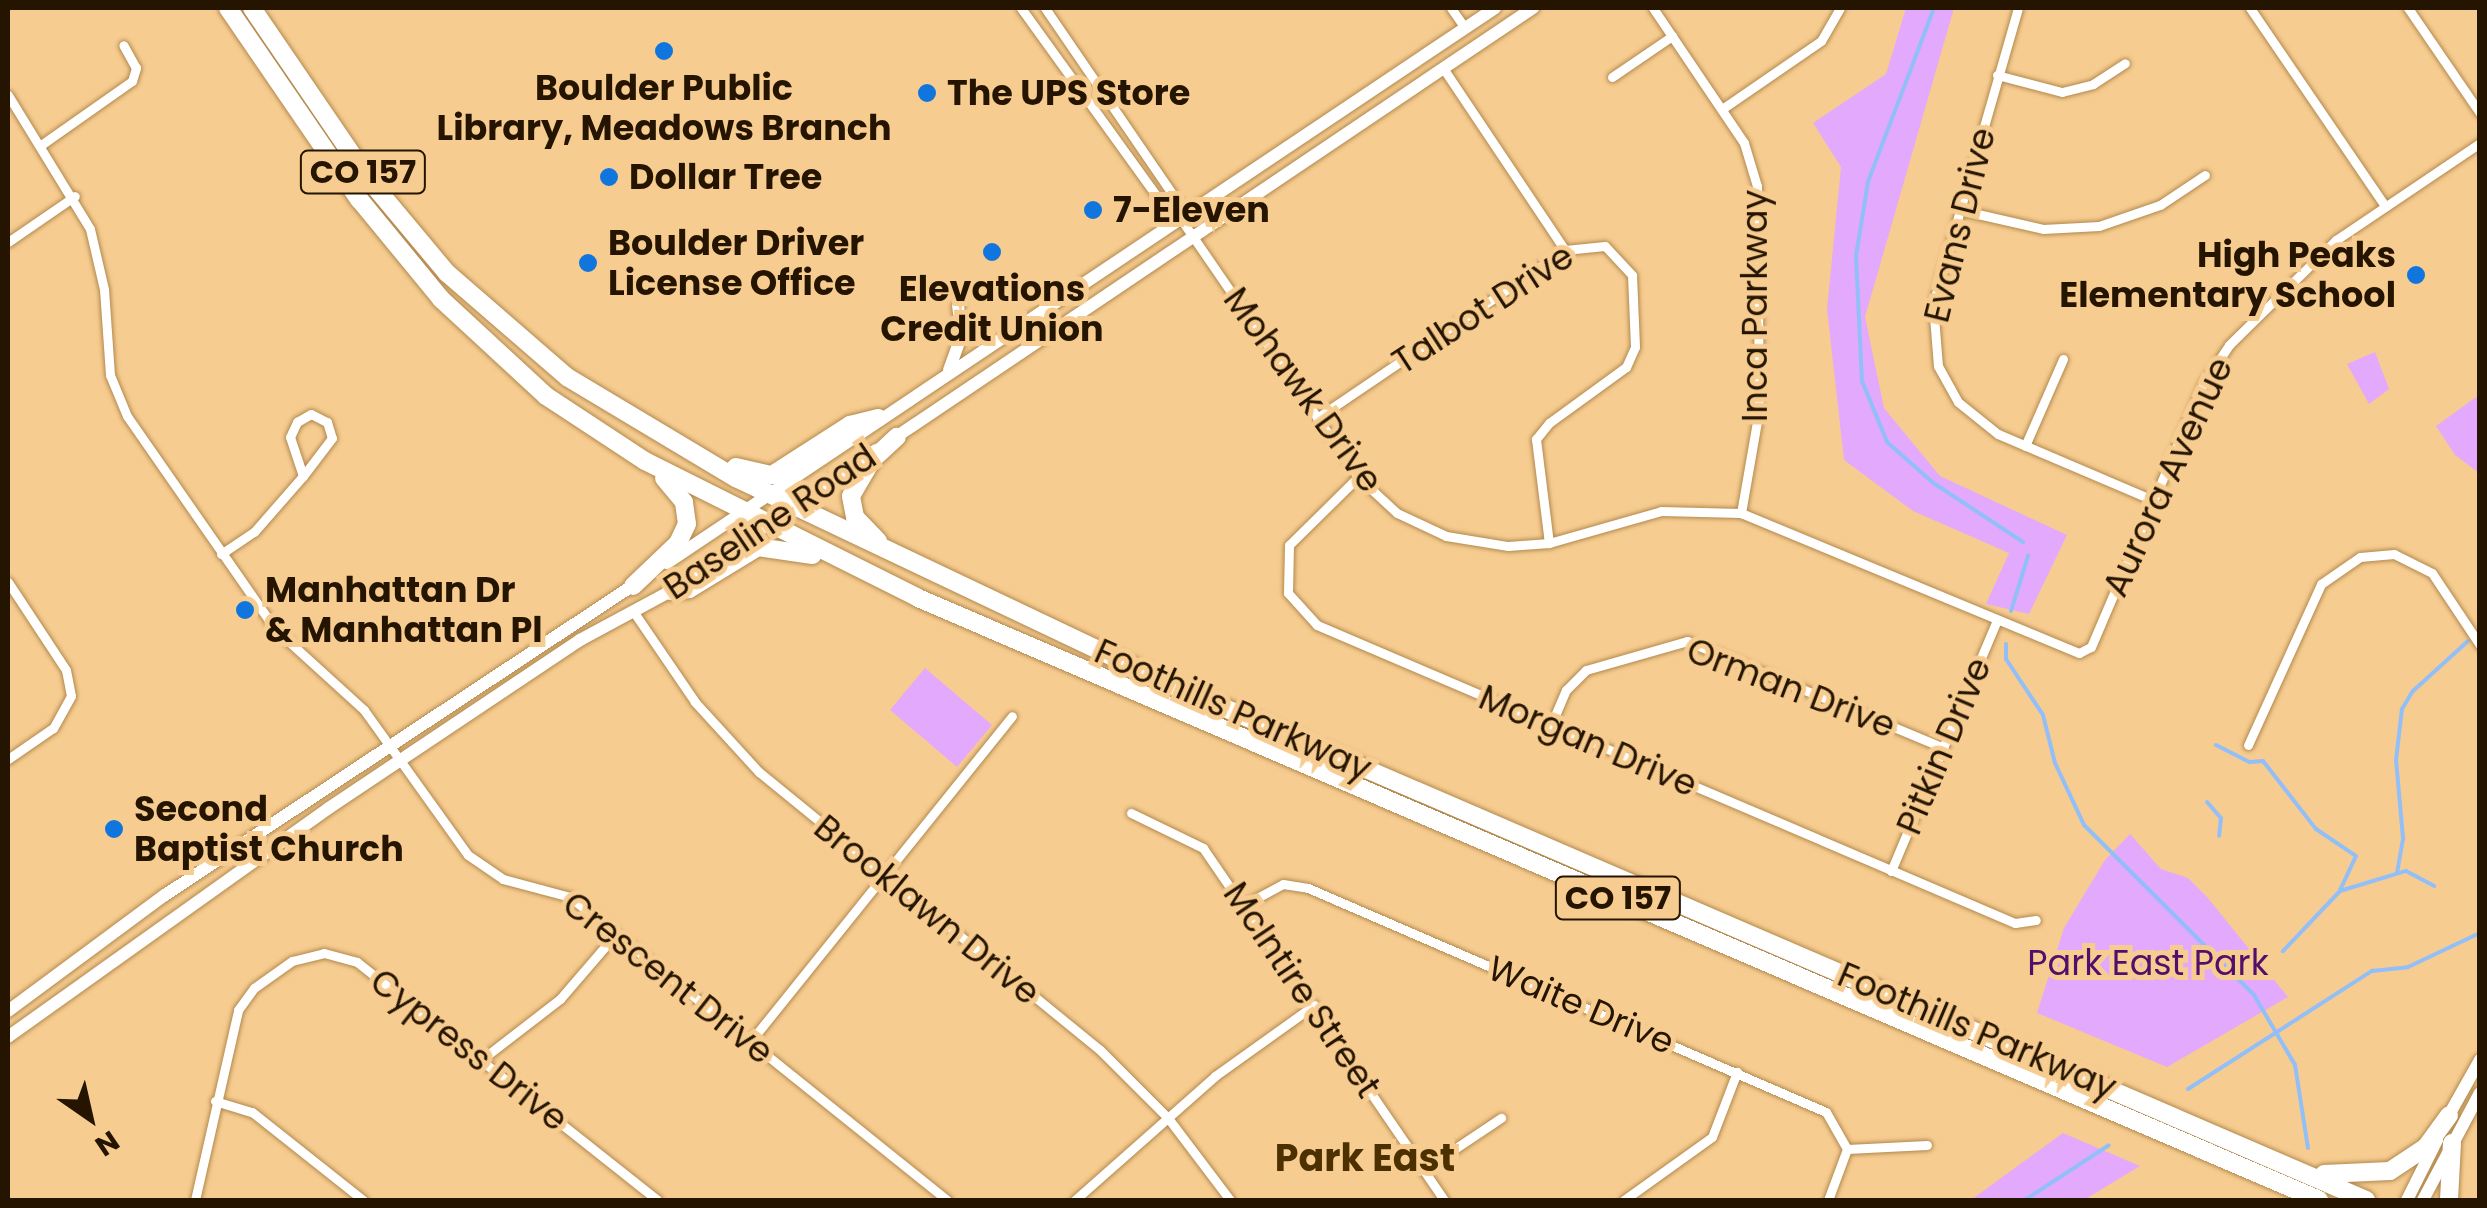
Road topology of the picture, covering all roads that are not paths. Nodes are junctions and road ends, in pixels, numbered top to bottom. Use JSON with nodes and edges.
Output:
{"nodes":[{"id":1,"x":228,"y":8,"type":"edge"},
{"id":2,"x":252,"y":8,"type":"edge"},
{"id":3,"x":1021,"y":8,"type":"edge"},
{"id":4,"x":1045,"y":8,"type":"edge"},
{"id":5,"x":1451,"y":8,"type":"edge"},
{"id":6,"x":1495,"y":8,"type":"edge"},
{"id":7,"x":1533,"y":8,"type":"edge"},
{"id":8,"x":1652,"y":8,"type":"edge"},
{"id":9,"x":1840,"y":8,"type":"edge"},
{"id":10,"x":2018,"y":8,"type":"edge"},
{"id":11,"x":2250,"y":8,"type":"edge"},
{"id":12,"x":2408,"y":8,"type":"edge"},
{"id":13,"x":1464,"y":28,"type":"junction"},
{"id":14,"x":1672,"y":36,"type":"junction"},
{"id":15,"x":123,"y":45,"type":"dead end"},
{"id":16,"x":2125,"y":63,"type":"dead end"},
{"id":17,"x":1443,"y":68,"type":"junction"},
{"id":18,"x":1998,"y":75,"type":"junction"},
{"id":19,"x":1612,"y":77,"type":"dead end"},
{"id":20,"x":8,"y":95,"type":"edge"},
{"id":21,"x":1722,"y":109,"type":"junction"},
{"id":22,"x":2480,"y":114,"type":"edge"},
{"id":23,"x":2480,"y":143,"type":"edge"},
{"id":24,"x":41,"y":145,"type":"junction"},
{"id":25,"x":2204,"y":174,"type":"dead end"},
{"id":26,"x":75,"y":196,"type":"junction"},
{"id":27,"x":2385,"y":206,"type":"junction"},
{"id":28,"x":1960,"y":210,"type":"junction"},
{"id":29,"x":1180,"y":218,"type":"junction"},
{"id":30,"x":1193,"y":237,"type":"junction"},
{"id":31,"x":8,"y":242,"type":"edge"},
{"id":32,"x":1565,"y":250,"type":"junction"},
{"id":33,"x":958,"y":306,"type":"dead end"},
{"id":34,"x":2062,"y":359,"type":"dead end"},
{"id":35,"x":948,"y":372,"type":"junction"},
{"id":36,"x":878,"y":418,"type":"junction"},
{"id":37,"x":1317,"y":418,"type":"junction"},
{"id":38,"x":641,"y":425,"type":"junction"},
{"id":39,"x":897,"y":436,"type":"junction"},
{"id":40,"x":2025,"y":446,"type":"junction"},
{"id":41,"x":645,"y":460,"type":"junction"},
{"id":42,"x":303,"y":476,"type":"junction"},
{"id":43,"x":1358,"y":477,"type":"junction"},
{"id":44,"x":766,"y":495,"type":"junction"},
{"id":45,"x":2153,"y":500,"type":"junction"},
{"id":46,"x":792,"y":507,"type":"junction"},
{"id":47,"x":744,"y":510,"type":"junction"},
{"id":48,"x":1742,"y":513,"type":"junction"},
{"id":49,"x":768,"y":523,"type":"junction"},
{"id":50,"x":1548,"y":543,"type":"junction"},
{"id":51,"x":221,"y":554,"type":"junction"},
{"id":52,"x":907,"y":561,"type":"junction"},
{"id":53,"x":8,"y":582,"type":"edge"},
{"id":54,"x":633,"y":586,"type":"junction"},
{"id":55,"x":671,"y":591,"type":"junction"},
{"id":56,"x":918,"y":598,"type":"junction"},
{"id":57,"x":633,"y":611,"type":"junction"},
{"id":58,"x":1996,"y":622,"type":"junction"},
{"id":59,"x":2480,"y":645,"type":"edge"},
{"id":60,"x":70,"y":700,"type":"junction"},
{"id":61,"x":85,"y":704,"type":"dead end"},
{"id":62,"x":1012,"y":716,"type":"dead end"},
{"id":63,"x":1550,"y":724,"type":"junction"},
{"id":64,"x":390,"y":745,"type":"junction"},
{"id":65,"x":2248,"y":745,"type":"dead end"},
{"id":66,"x":1944,"y":748,"type":"junction"},
{"id":67,"x":8,"y":759,"type":"edge"},
{"id":68,"x":400,"y":760,"type":"junction"},
{"id":69,"x":1131,"y":813,"type":"dead end"},
{"id":70,"x":1891,"y":870,"type":"junction"},
{"id":71,"x":886,"y":877,"type":"junction"},
{"id":72,"x":1244,"y":905,"type":"junction"},
{"id":73,"x":2036,"y":920,"type":"dead end"},
{"id":74,"x":616,"y":934,"type":"junction"},
{"id":75,"x":1314,"y":1005,"type":"junction"},
{"id":76,"x":8,"y":1011,"type":"edge"},
{"id":77,"x":8,"y":1036,"type":"edge"},
{"id":78,"x":750,"y":1042,"type":"junction"},
{"id":79,"x":481,"y":1060,"type":"junction"},
{"id":80,"x":2480,"y":1060,"type":"edge"},
{"id":81,"x":1738,"y":1072,"type":"junction"},
{"id":82,"x":2480,"y":1092,"type":"edge"},
{"id":83,"x":215,"y":1101,"type":"junction"},
{"id":84,"x":2449,"y":1115,"type":"junction"},
{"id":85,"x":1168,"y":1118,"type":"junction"},
{"id":86,"x":1502,"y":1118,"type":"dead end"},
{"id":87,"x":2452,"y":1143,"type":"junction"},
{"id":88,"x":1927,"y":1146,"type":"dead end"},
{"id":89,"x":1847,"y":1149,"type":"junction"},
{"id":90,"x":2274,"y":1157,"type":"junction"},
{"id":91,"x":1423,"y":1170,"type":"junction"},
{"id":92,"x":195,"y":1200,"type":"edge"},
{"id":93,"x":364,"y":1200,"type":"edge"},
{"id":94,"x":657,"y":1200,"type":"edge"},
{"id":95,"x":946,"y":1200,"type":"edge"},
{"id":96,"x":1075,"y":1200,"type":"edge"},
{"id":97,"x":1230,"y":1200,"type":"edge"},
{"id":98,"x":1444,"y":1200,"type":"edge"},
{"id":99,"x":1624,"y":1200,"type":"edge"},
{"id":100,"x":1828,"y":1200,"type":"edge"},
{"id":101,"x":2319,"y":1200,"type":"edge"},
{"id":102,"x":2366,"y":1200,"type":"edge"},
{"id":103,"x":2407,"y":1200,"type":"edge"},
{"id":104,"x":2423,"y":1200,"type":"edge"},
{"id":105,"x":2449,"y":1200,"type":"edge"}],
"edges":[{"from":1,"to":41,"type":"highway","name":"Foothills Parkway","number":"CO 157"},
{"from":2,"to":38,"type":"highway","name":"Foothills Parkway","number":"CO 157"},
{"from":3,"to":29,"type":"street"},
{"from":4,"to":29,"type":"street"},
{"from":5,"to":13,"type":"street"},
{"from":6,"to":13,"type":"main road","name":"Baseline Road"},
{"from":7,"to":17,"type":"main road","name":"Baseline Road"},
{"from":8,"to":14,"type":"street","name":"Inca Parkway"},
{"from":9,"to":21,"type":"street"},
{"from":10,"to":18,"type":"street","name":"Evans Drive"},
{"from":11,"to":27,"type":"street"},
{"from":12,"to":22,"type":"street"},
{"from":13,"to":29,"type":"main road","name":"Baseline Road"},
{"from":14,"to":19,"type":"street"},
{"from":14,"to":21,"type":"street","name":"Inca Parkway"},
{"from":15,"to":24,"type":"street"},
{"from":16,"to":18,"type":"street"},
{"from":17,"to":30,"type":"main road","name":"Baseline Road"},
{"from":17,"to":32,"type":"street"},
{"from":18,"to":28,"type":"street","name":"Evans Drive"},
{"from":20,"to":24,"type":"street","name":"Crescent Drive"},
{"from":21,"to":48,"type":"street","name":"Inca Parkway"},
{"from":23,"to":27,"type":"street","name":"Aurora Avenue"},
{"from":24,"to":26,"type":"street","name":"Crescent Drive"},
{"from":25,"to":28,"type":"street"},
{"from":26,"to":31,"type":"street"},
{"from":26,"to":51,"type":"street","name":"Crescent Drive"},
{"from":27,"to":45,"type":"street","name":"Aurora Avenue"},
{"from":28,"to":40,"type":"street","name":"Evans Drive"},
{"from":29,"to":30,"type":"street","name":"Mohawk Drive"},
{"from":29,"to":35,"type":"main road","name":"Baseline Road"},
{"from":30,"to":37,"type":"street","name":"Mohawk Drive"},
{"from":30,"to":39,"type":"main road","name":"Baseline Road"},
{"from":32,"to":37,"type":"street","name":"Talbot Drive"},
{"from":32,"to":50,"type":"street","name":"Talbot Drive"},
{"from":33,"to":35,"type":"main road"},
{"from":34,"to":40,"type":"street"},
{"from":35,"to":36,"type":"main road","name":"Baseline Road"},
{"from":36,"to":38,"type":"highway"},
{"from":36,"to":44,"type":"main road","name":"Baseline Road"},
{"from":37,"to":43,"type":"street","name":"Mohawk Drive"},
{"from":38,"to":44,"type":"highway","name":"Foothills Parkway","number":"CO 157"},
{"from":39,"to":46,"type":"main road","name":"Baseline Road"},
{"from":39,"to":52,"type":"highway"},
{"from":40,"to":45,"type":"street","name":"Evans Drive"},
{"from":41,"to":47,"type":"highway","name":"Foothills Parkway","number":"CO 157"},
{"from":41,"to":54,"type":"highway"},
{"from":42,"to":42,"type":"street"},
{"from":42,"to":51,"type":"street"},
{"from":43,"to":50,"type":"street","name":"Mohawk Drive"},
{"from":43,"to":63,"type":"street","name":"Morgan Drive"},
{"from":44,"to":46,"type":"highway","name":"Foothills Parkway","number":"CO 157"},
{"from":44,"to":47,"type":"main road","name":"Baseline Road"},
{"from":45,"to":58,"type":"street","name":"Aurora Avenue"},
{"from":46,"to":49,"type":"main road","name":"Baseline Road"},
{"from":46,"to":52,"type":"highway","name":"Foothills Parkway","number":"CO 157"},
{"from":47,"to":49,"type":"highway","name":"Foothills Parkway","number":"CO 157"},
{"from":47,"to":54,"type":"main road","name":"Baseline Road"},
{"from":48,"to":50,"type":"street","name":"Mohawk Drive"},
{"from":48,"to":58,"type":"street","name":"Mohawk Drive"},
{"from":49,"to":55,"type":"main road","name":"Baseline Road"},
{"from":49,"to":56,"type":"highway","name":"Foothills Parkway","number":"CO 157"},
{"from":51,"to":64,"type":"street","name":"Crescent Drive"},
{"from":52,"to":90,"type":"highway","name":"Foothills Parkway","number":"CO 157"},
{"from":53,"to":60,"type":"street"},
{"from":54,"to":64,"type":"main road","name":"Baseline Road"},
{"from":55,"to":56,"type":"highway"},
{"from":55,"to":57,"type":"main road","name":"Baseline Road"},
{"from":56,"to":101,"type":"highway","name":"Foothills Parkway","number":"CO 157"},
{"from":57,"to":68,"type":"main road","name":"Baseline Road"},
{"from":57,"to":71,"type":"street","name":"Brooklawn Drive"},
{"from":58,"to":66,"type":"street","name":"Pitkin Drive"},
{"from":59,"to":65,"type":"street"},
{"from":60,"to":61,"type":"street"},
{"from":60,"to":67,"type":"street"},
{"from":62,"to":71,"type":"street"},
{"from":63,"to":66,"type":"street","name":"Orman Drive"},
{"from":63,"to":70,"type":"street","name":"Morgan Drive"},
{"from":64,"to":68,"type":"street","name":"Crescent Drive"},
{"from":64,"to":76,"type":"main road","name":"Baseline Road"},
{"from":66,"to":70,"type":"street","name":"Pitkin Drive"},
{"from":68,"to":74,"type":"street","name":"Crescent Drive"},
{"from":68,"to":77,"type":"main road","name":"Baseline Road"},
{"from":69,"to":72,"type":"street","name":"McIntire Street"},
{"from":70,"to":73,"type":"street","name":"Morgan Drive"},
{"from":71,"to":78,"type":"street"},
{"from":71,"to":85,"type":"street","name":"Brooklawn Drive"},
{"from":72,"to":75,"type":"street","name":"McIntire Street"},
{"from":72,"to":81,"type":"street","name":"Waite Drive"},
{"from":74,"to":78,"type":"street","name":"Crescent Drive"},
{"from":74,"to":79,"type":"street"},
{"from":75,"to":85,"type":"street"},
{"from":75,"to":91,"type":"street","name":"McIntire Street"},
{"from":78,"to":95,"type":"street","name":"Crescent Drive"},
{"from":79,"to":83,"type":"street","name":"Cypress Drive"},
{"from":79,"to":94,"type":"street","name":"Cypress Drive"},
{"from":80,"to":84,"type":"main road"},
{"from":81,"to":89,"type":"street","name":"Waite Drive"},
{"from":81,"to":99,"type":"street"},
{"from":82,"to":87,"type":"main road"},
{"from":83,"to":92,"type":"street","name":"Cypress Drive"},
{"from":83,"to":93,"type":"street"},
{"from":84,"to":90,"type":"highway"},
{"from":84,"to":103,"type":"main road"},
{"from":85,"to":96,"type":"street"},
{"from":85,"to":97,"type":"street","name":"Brooklawn Drive"},
{"from":86,"to":91,"type":"street"},
{"from":87,"to":104,"type":"main road"},
{"from":87,"to":105,"type":"highway"},
{"from":88,"to":89,"type":"street"},
{"from":89,"to":100,"type":"street"},
{"from":90,"to":102,"type":"highway","name":"Foothills Parkway","number":"CO 157"},
{"from":91,"to":98,"type":"street","name":"McIntire Street"}]}
